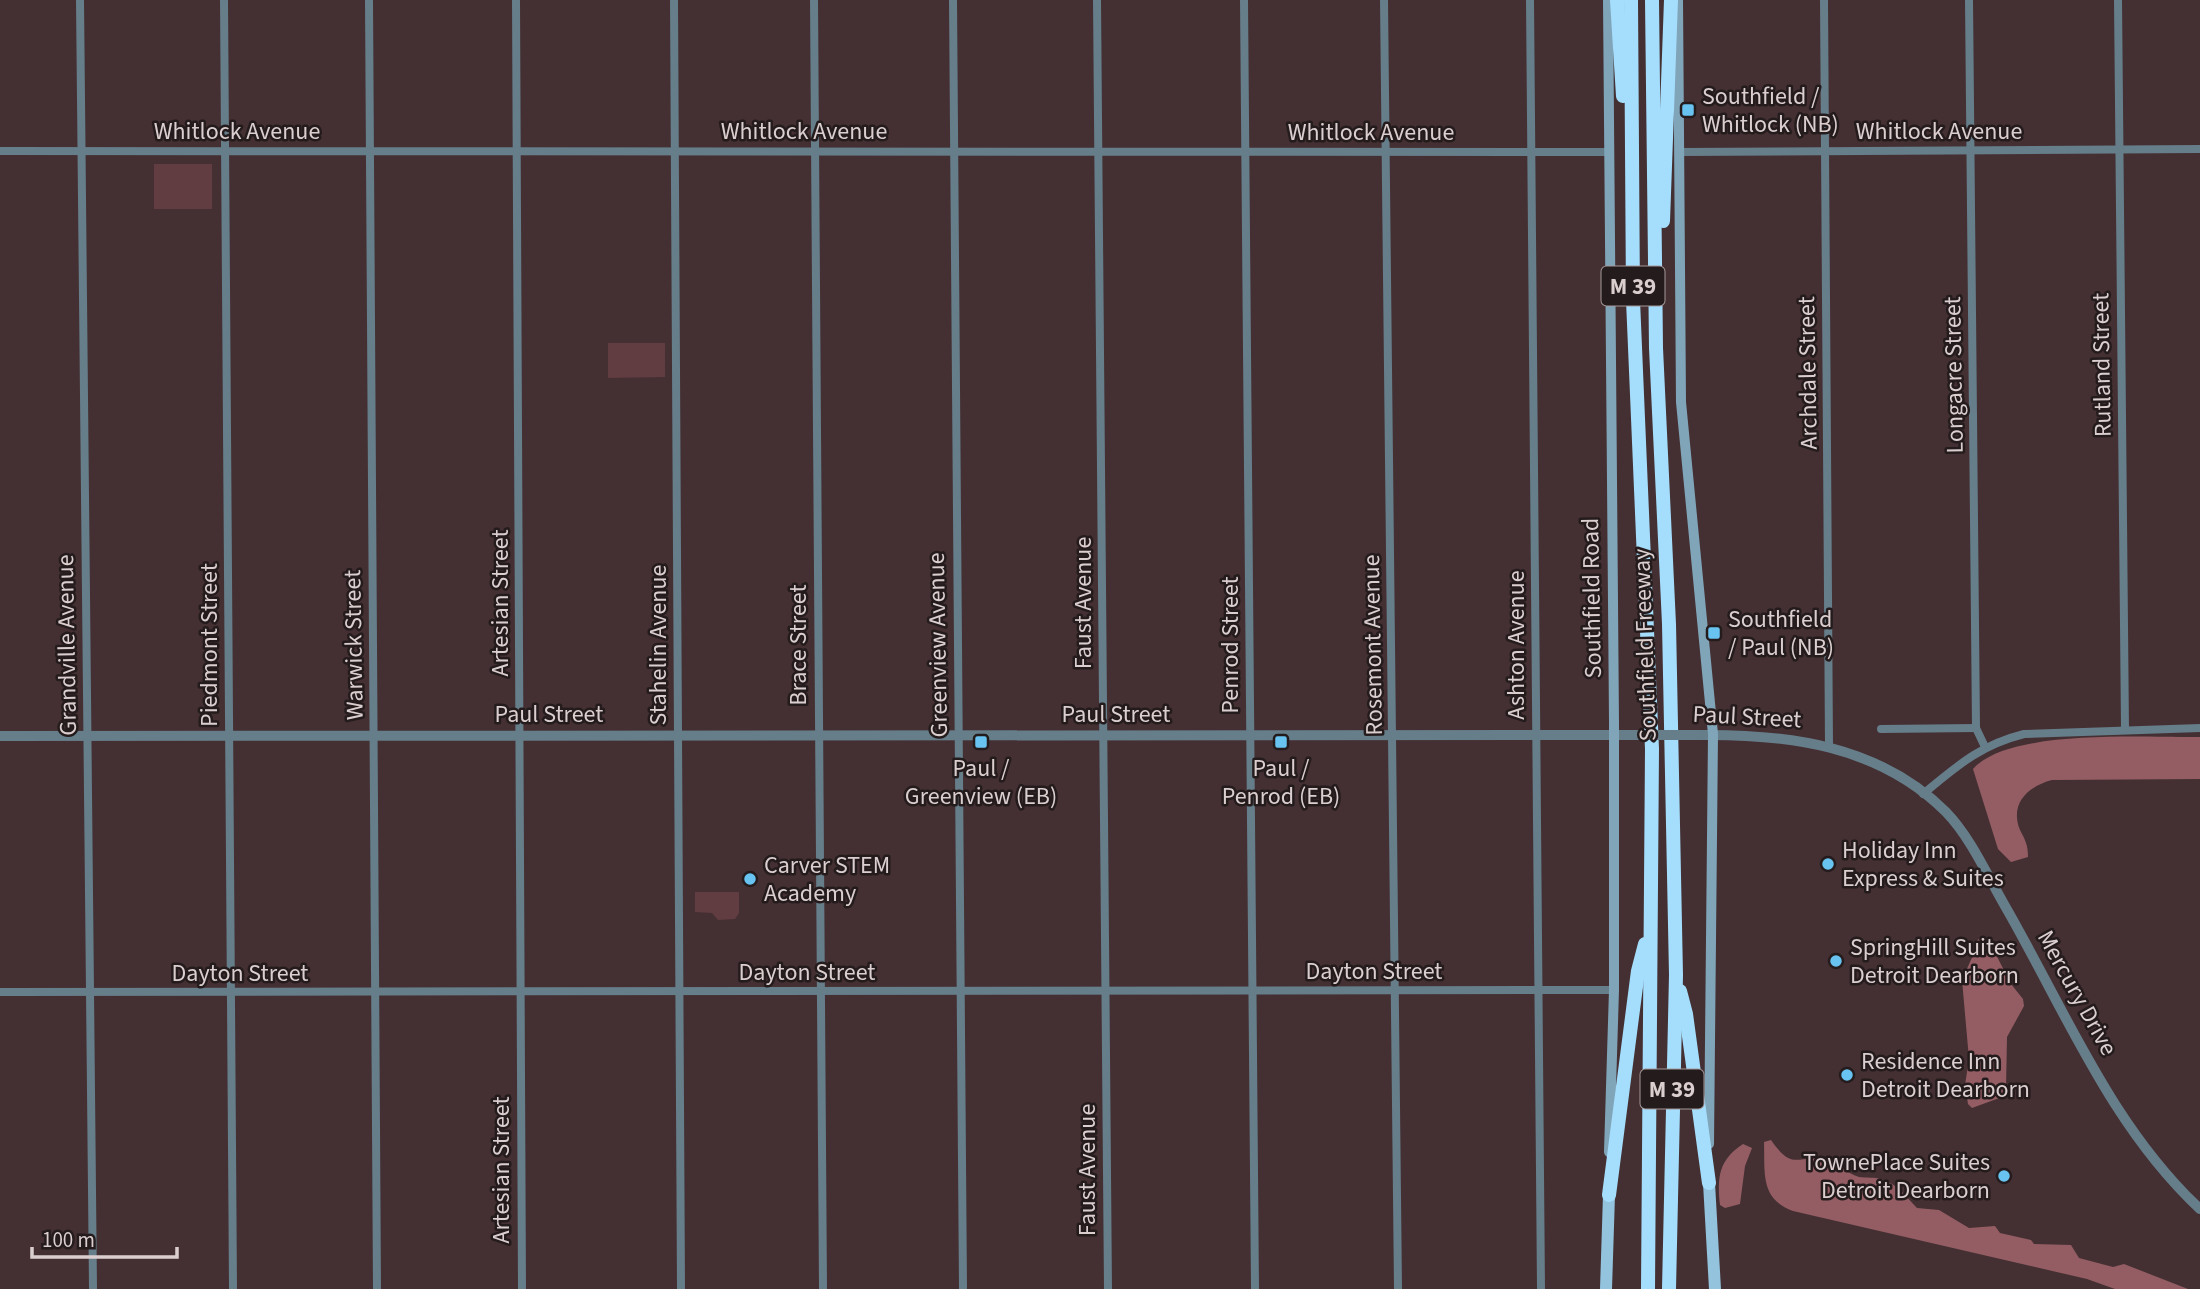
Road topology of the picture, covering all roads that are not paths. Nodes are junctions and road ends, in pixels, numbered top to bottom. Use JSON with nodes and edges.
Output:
{"nodes":[{"id":1,"x":80,"y":0,"type":"edge"},
{"id":2,"x":224,"y":0,"type":"edge"},
{"id":3,"x":369,"y":0,"type":"edge"},
{"id":4,"x":516,"y":0,"type":"edge"},
{"id":5,"x":674,"y":0,"type":"edge"},
{"id":6,"x":814,"y":0,"type":"edge"},
{"id":7,"x":953,"y":0,"type":"edge"},
{"id":8,"x":1097,"y":0,"type":"edge"},
{"id":9,"x":1244,"y":0,"type":"edge"},
{"id":10,"x":1384,"y":0,"type":"edge"},
{"id":11,"x":1530,"y":0,"type":"edge"},
{"id":12,"x":1608,"y":0,"type":"edge"},
{"id":13,"x":1617,"y":0,"type":"edge"},
{"id":14,"x":1631,"y":0,"type":"edge"},
{"id":15,"x":1652,"y":0,"type":"edge"},
{"id":16,"x":1671,"y":0,"type":"edge"},
{"id":17,"x":1678,"y":0,"type":"edge"},
{"id":18,"x":1824,"y":0,"type":"edge"},
{"id":19,"x":1969,"y":0,"type":"edge"},
{"id":20,"x":2118,"y":0,"type":"edge"},
{"id":21,"x":516,"y":149,"type":"junction"},
{"id":22,"x":676,"y":149,"type":"junction"},
{"id":23,"x":2200,"y":149,"type":"edge"},
{"id":24,"x":226,"y":150,"type":"junction"},
{"id":25,"x":370,"y":150,"type":"junction"},
{"id":26,"x":816,"y":150,"type":"junction"},
{"id":27,"x":953,"y":150,"type":"junction"},
{"id":28,"x":1098,"y":150,"type":"junction"},
{"id":29,"x":2120,"y":150,"type":"junction"},
{"id":30,"x":0,"y":151,"type":"edge"},
{"id":31,"x":82,"y":151,"type":"junction"},
{"id":32,"x":1246,"y":151,"type":"junction"},
{"id":33,"x":1385,"y":151,"type":"junction"},
{"id":34,"x":1532,"y":151,"type":"junction"},
{"id":35,"x":1826,"y":151,"type":"junction"},
{"id":36,"x":1970,"y":151,"type":"junction"},
{"id":37,"x":1608,"y":152,"type":"junction"},
{"id":38,"x":1679,"y":152,"type":"junction"},
{"id":39,"x":1633,"y":234,"type":"junction"},
{"id":40,"x":1656,"y":278,"type":"junction"},
{"id":41,"x":1976,"y":728,"type":"junction"},
{"id":42,"x":2200,"y":728,"type":"edge"},
{"id":43,"x":1881,"y":729,"type":"dead end"},
{"id":44,"x":2125,"y":729,"type":"junction"},
{"id":45,"x":1103,"y":734,"type":"junction"},
{"id":46,"x":1394,"y":734,"type":"junction"},
{"id":47,"x":1536,"y":734,"type":"junction"},
{"id":48,"x":1713,"y":734,"type":"junction"},
{"id":49,"x":520,"y":735,"type":"junction"},
{"id":50,"x":677,"y":735,"type":"junction"},
{"id":51,"x":820,"y":735,"type":"junction"},
{"id":52,"x":958,"y":735,"type":"junction"},
{"id":53,"x":1250,"y":735,"type":"junction"},
{"id":54,"x":1614,"y":735,"type":"junction"},
{"id":55,"x":0,"y":736,"type":"edge"},
{"id":56,"x":228,"y":736,"type":"junction"},
{"id":57,"x":374,"y":736,"type":"junction"},
{"id":58,"x":88,"y":737,"type":"junction"},
{"id":59,"x":1829,"y":746,"type":"junction"},
{"id":60,"x":1985,"y":747,"type":"junction"},
{"id":61,"x":1923,"y":794,"type":"junction"},
{"id":62,"x":1650,"y":922,"type":"junction"},
{"id":63,"x":1676,"y":975,"type":"junction"},
{"id":64,"x":1105,"y":990,"type":"junction"},
{"id":65,"x":1253,"y":990,"type":"junction"},
{"id":66,"x":1396,"y":990,"type":"junction"},
{"id":67,"x":1539,"y":990,"type":"junction"},
{"id":68,"x":1614,"y":990,"type":"junction"},
{"id":69,"x":821,"y":991,"type":"junction"},
{"id":70,"x":960,"y":991,"type":"junction"},
{"id":71,"x":0,"y":992,"type":"edge"},
{"id":72,"x":90,"y":992,"type":"junction"},
{"id":73,"x":230,"y":992,"type":"junction"},
{"id":74,"x":375,"y":992,"type":"junction"},
{"id":75,"x":519,"y":992,"type":"junction"},
{"id":76,"x":680,"y":992,"type":"junction"},
{"id":77,"x":1709,"y":1183,"type":"junction"},
{"id":78,"x":1609,"y":1195,"type":"junction"},
{"id":79,"x":2200,"y":1209,"type":"edge"},
{"id":80,"x":93,"y":1289,"type":"edge"},
{"id":81,"x":233,"y":1289,"type":"edge"},
{"id":82,"x":377,"y":1289,"type":"edge"},
{"id":83,"x":522,"y":1289,"type":"edge"},
{"id":84,"x":681,"y":1289,"type":"edge"},
{"id":85,"x":823,"y":1289,"type":"edge"},
{"id":86,"x":963,"y":1289,"type":"edge"},
{"id":87,"x":1108,"y":1289,"type":"edge"},
{"id":88,"x":1255,"y":1289,"type":"edge"},
{"id":89,"x":1398,"y":1289,"type":"edge"},
{"id":90,"x":1541,"y":1289,"type":"edge"},
{"id":91,"x":1606,"y":1289,"type":"edge"},
{"id":92,"x":1648,"y":1289,"type":"edge"},
{"id":93,"x":1669,"y":1289,"type":"edge"},
{"id":94,"x":1715,"y":1289,"type":"edge"}],
"edges":[{"from":1,"to":31,"type":"street","name":"Grandville Avenue"},
{"from":2,"to":24,"type":"street","name":"Piedmont Street"},
{"from":3,"to":25,"type":"street","name":"Warwick Street"},
{"from":4,"to":21,"type":"street","name":"Artesian Street"},
{"from":5,"to":22,"type":"street","name":"Stahelin Avenue"},
{"from":6,"to":26,"type":"street","name":"Brace Street"},
{"from":7,"to":27,"type":"street","name":"Greenview Avenue"},
{"from":8,"to":28,"type":"street","name":"Faust Avenue"},
{"from":9,"to":32,"type":"street","name":"Penrod Street"},
{"from":10,"to":33,"type":"street","name":"Rosemont Avenue"},
{"from":11,"to":34,"type":"street","name":"Ashton Avenue"},
{"from":12,"to":37,"type":"main road","name":"Southfield Road"},
{"from":13,"to":39,"type":"highway"},
{"from":14,"to":39,"type":"highway","name":"Southfield Freeway","number":"M 39"},
{"from":15,"to":40,"type":"highway","name":"Southfield Freeway","number":"M 39"},
{"from":16,"to":40,"type":"highway"},
{"from":17,"to":38,"type":"main road"},
{"from":18,"to":35,"type":"street","name":"Archdale Street"},
{"from":19,"to":36,"type":"street","name":"Longacre Street"},
{"from":20,"to":29,"type":"street","name":"Rutland Street"},
{"from":21,"to":22,"type":"street","name":"Whitlock Avenue"},
{"from":21,"to":25,"type":"street","name":"Whitlock Avenue"},
{"from":21,"to":49,"type":"street","name":"Artesian Street"},
{"from":22,"to":26,"type":"street","name":"Whitlock Avenue"},
{"from":22,"to":50,"type":"street","name":"Stahelin Avenue"},
{"from":23,"to":29,"type":"street","name":"Whitlock Avenue"},
{"from":24,"to":25,"type":"street","name":"Whitlock Avenue"},
{"from":24,"to":31,"type":"street","name":"Whitlock Avenue"},
{"from":24,"to":56,"type":"street","name":"Piedmont Street"},
{"from":25,"to":57,"type":"street","name":"Warwick Street"},
{"from":26,"to":27,"type":"street","name":"Whitlock Avenue"},
{"from":26,"to":51,"type":"street","name":"Brace Street"},
{"from":27,"to":28,"type":"street","name":"Whitlock Avenue"},
{"from":27,"to":52,"type":"street","name":"Greenview Avenue"},
{"from":28,"to":32,"type":"street","name":"Whitlock Avenue"},
{"from":28,"to":45,"type":"street","name":"Faust Avenue"},
{"from":29,"to":36,"type":"street","name":"Whitlock Avenue"},
{"from":29,"to":44,"type":"street","name":"Rutland Street"},
{"from":30,"to":31,"type":"street","name":"Whitlock Avenue"},
{"from":31,"to":58,"type":"street","name":"Grandville Avenue"},
{"from":32,"to":33,"type":"street","name":"Whitlock Avenue"},
{"from":32,"to":53,"type":"street","name":"Penrod Street"},
{"from":33,"to":34,"type":"street","name":"Whitlock Avenue"},
{"from":33,"to":46,"type":"street","name":"Rosemont Avenue"},
{"from":34,"to":37,"type":"street","name":"Whitlock Avenue"},
{"from":34,"to":47,"type":"street","name":"Ashton Avenue"},
{"from":35,"to":36,"type":"street","name":"Whitlock Avenue"},
{"from":35,"to":38,"type":"street","name":"Whitlock Avenue"},
{"from":35,"to":59,"type":"street","name":"Archdale Street"},
{"from":36,"to":41,"type":"street","name":"Longacre Street"},
{"from":37,"to":54,"type":"main road","name":"Southfield Road"},
{"from":38,"to":48,"type":"main road"},
{"from":39,"to":62,"type":"highway","name":"Southfield Freeway","number":"M 39"},
{"from":40,"to":63,"type":"highway","name":"Southfield Freeway","number":"M 39"},
{"from":41,"to":43,"type":"street"},
{"from":41,"to":60,"type":"street","name":"Longacre Street"},
{"from":42,"to":44,"type":"street"},
{"from":44,"to":60,"type":"street"},
{"from":45,"to":52,"type":"street","name":"Paul Street"},
{"from":45,"to":53,"type":"street","name":"Paul Street"},
{"from":45,"to":64,"type":"street","name":"Faust Avenue"},
{"from":46,"to":47,"type":"street","name":"Paul Street"},
{"from":46,"to":53,"type":"street","name":"Paul Street"},
{"from":46,"to":66,"type":"street","name":"Rosemont Avenue"},
{"from":47,"to":54,"type":"street","name":"Paul Street"},
{"from":47,"to":67,"type":"street","name":"Ashton Avenue"},
{"from":48,"to":54,"type":"street","name":"Paul Street","bridge":true},
{"from":48,"to":59,"type":"street","name":"Paul Street"},
{"from":48,"to":77,"type":"main road"},
{"from":49,"to":50,"type":"street","name":"Paul Street"},
{"from":49,"to":57,"type":"street","name":"Paul Street"},
{"from":49,"to":75,"type":"street","name":"Artesian Street"},
{"from":50,"to":51,"type":"street","name":"Paul Street"},
{"from":50,"to":76,"type":"street","name":"Stahelin Avenue"},
{"from":51,"to":52,"type":"street","name":"Paul Street"},
{"from":51,"to":69,"type":"street","name":"Brace Street"},
{"from":52,"to":70,"type":"street","name":"Greenview Avenue"},
{"from":53,"to":65,"type":"street","name":"Penrod Street"},
{"from":54,"to":68,"type":"main road","name":"Southfield Road"},
{"from":55,"to":58,"type":"street","name":"Paul Street"},
{"from":56,"to":57,"type":"street","name":"Paul Street"},
{"from":56,"to":58,"type":"street","name":"Paul Street"},
{"from":56,"to":73,"type":"street","name":"Piedmont Street"},
{"from":57,"to":74,"type":"street","name":"Warwick Street"},
{"from":58,"to":72,"type":"street","name":"Grandville Avenue"},
{"from":59,"to":61,"type":"street","name":"Paul Street"},
{"from":60,"to":61,"type":"street"},
{"from":61,"to":79,"type":"street","name":"Mercury Drive"},
{"from":62,"to":78,"type":"highway"},
{"from":62,"to":92,"type":"highway","name":"Southfield Freeway","number":"M 39"},
{"from":63,"to":77,"type":"highway"},
{"from":63,"to":93,"type":"highway","name":"Southfield Freeway","number":"M 39"},
{"from":64,"to":65,"type":"street","name":"Dayton Street"},
{"from":64,"to":70,"type":"street","name":"Dayton Street"},
{"from":64,"to":87,"type":"street","name":"Faust Avenue"},
{"from":65,"to":66,"type":"street","name":"Dayton Street"},
{"from":65,"to":88,"type":"street","name":"Penrod Street"},
{"from":66,"to":67,"type":"street","name":"Dayton Street"},
{"from":66,"to":89,"type":"street","name":"Rosemont Avenue"},
{"from":67,"to":68,"type":"street","name":"Dayton Street"},
{"from":67,"to":90,"type":"street","name":"Ashton Avenue"},
{"from":68,"to":78,"type":"main road","name":"Southfield Road"},
{"from":69,"to":70,"type":"street","name":"Dayton Street"},
{"from":69,"to":76,"type":"street","name":"Dayton Street"},
{"from":69,"to":85,"type":"street","name":"Brace Street"},
{"from":70,"to":86,"type":"street","name":"Greenview Avenue"},
{"from":71,"to":72,"type":"street","name":"Dayton Street"},
{"from":72,"to":73,"type":"street","name":"Dayton Street"},
{"from":72,"to":80,"type":"street","name":"Grandville Avenue"},
{"from":73,"to":74,"type":"street","name":"Dayton Street"},
{"from":73,"to":81,"type":"street","name":"Piedmont Street"},
{"from":74,"to":75,"type":"street","name":"Dayton Street"},
{"from":74,"to":82,"type":"street","name":"Warwick Street"},
{"from":75,"to":76,"type":"street","name":"Dayton Street"},
{"from":75,"to":83,"type":"street","name":"Artesian Street"},
{"from":76,"to":84,"type":"street","name":"Stahelin Avenue"},
{"from":77,"to":94,"type":"main road"},
{"from":78,"to":91,"type":"main road"}]}
